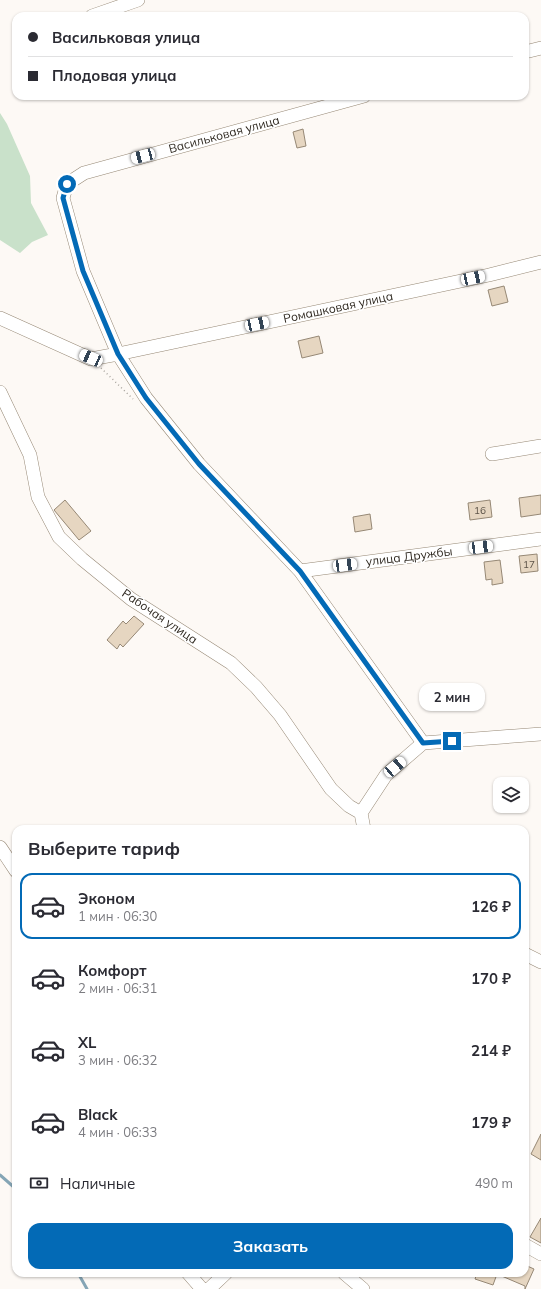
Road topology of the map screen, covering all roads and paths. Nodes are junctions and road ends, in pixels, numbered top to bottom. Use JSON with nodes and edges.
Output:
{"nodes":[{"id":1,"x":138,"y":0,"type":"edge"},
{"id":2,"x":104,"y":12,"type":"edge"},
{"id":3,"x":541,"y":48,"type":"edge"},
{"id":4,"x":529,"y":51,"type":"edge"},
{"id":5,"x":349,"y":100,"type":"edge"},
{"id":6,"x":541,"y":262,"type":"edge"},
{"id":7,"x":0,"y":318,"type":"edge"},
{"id":8,"x":118,"y":354,"type":"junction"},
{"id":9,"x":0,"y":392,"type":"edge"},
{"id":10,"x":541,"y":446,"type":"edge"},
{"id":11,"x":492,"y":454,"type":"dead end"},
{"id":12,"x":541,"y":539,"type":"edge"},
{"id":13,"x":300,"y":571,"type":"junction"},
{"id":14,"x":541,"y":734,"type":"edge"},
{"id":15,"x":423,"y":743,"type":"junction"},
{"id":16,"x":361,"y":813,"type":"junction"},
{"id":17,"x":363,"y":825,"type":"edge"},
{"id":18,"x":0,"y":847,"type":"edge"},
{"id":19,"x":12,"y":865,"type":"edge"},
{"id":20,"x":529,"y":956,"type":"edge"},
{"id":21,"x":541,"y":962,"type":"edge"},
{"id":22,"x":529,"y":1248,"type":"edge"},
{"id":23,"x":541,"y":1254,"type":"edge"},
{"id":24,"x":194,"y":1277,"type":"edge"},
{"id":25,"x":222,"y":1277,"type":"edge"},
{"id":26,"x":349,"y":1277,"type":"edge"},
{"id":27,"x":210,"y":1288,"type":"edge"},
{"id":28,"x":363,"y":1289,"type":"edge"}],
"edges":[{"from":1,"to":2,"type":"street"},
{"from":3,"to":4,"type":"street"},
{"from":5,"to":8,"type":"street","name":"Васильковая улица"},
{"from":6,"to":8,"type":"street","name":"Ромашковая улица"},
{"from":7,"to":8,"type":"street","name":"Ромашковая улица"},
{"from":8,"to":13,"type":"street","name":"Васильковая улица"},
{"from":9,"to":16,"type":"street","name":"Рабочая улица"},
{"from":10,"to":11,"type":"street"},
{"from":12,"to":13,"type":"street","name":"улица Дружбы"},
{"from":13,"to":15,"type":"street","name":"Васильковая улица"},
{"from":14,"to":15,"type":"street"},
{"from":15,"to":16,"type":"street"},
{"from":16,"to":17,"type":"street"},
{"from":18,"to":19,"type":"street"},
{"from":20,"to":21,"type":"street"},
{"from":22,"to":23,"type":"street"},
{"from":24,"to":27,"type":"street"},
{"from":25,"to":27,"type":"street"},
{"from":26,"to":28,"type":"street"}]}
